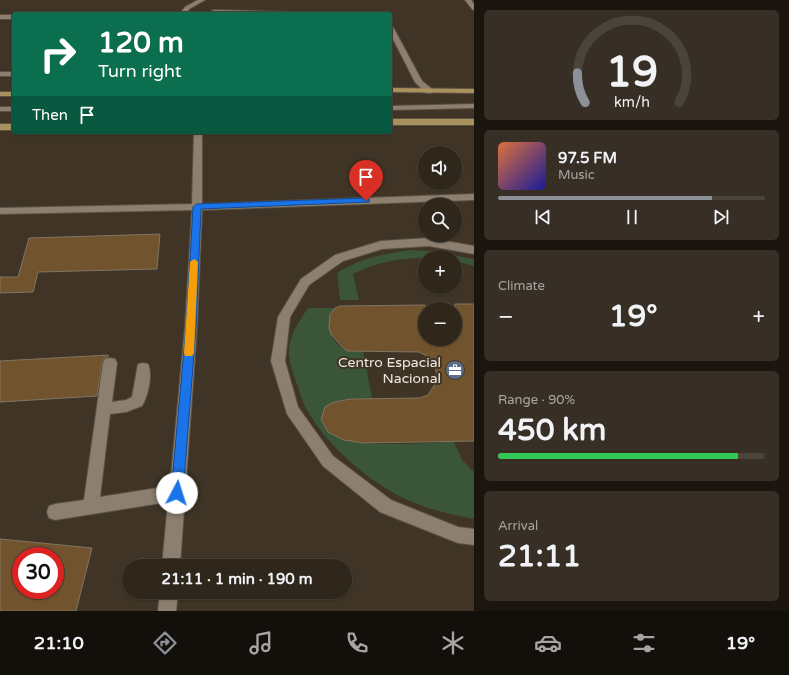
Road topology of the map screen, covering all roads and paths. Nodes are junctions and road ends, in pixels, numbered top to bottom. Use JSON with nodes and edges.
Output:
{"nodes":[{"id":1,"x":202,"y":0,"type":"edge"},
{"id":2,"x":468,"y":0,"type":"edge"},
{"id":3,"x":474,"y":8,"type":"edge"},
{"id":4,"x":214,"y":11,"type":"edge"},
{"id":5,"x":184,"y":12,"type":"edge"},
{"id":6,"x":239,"y":12,"type":"edge"},
{"id":7,"x":0,"y":17,"type":"edge"},
{"id":8,"x":12,"y":17,"type":"edge"},
{"id":9,"x":392,"y":32,"type":"edge"},
{"id":10,"x":0,"y":74,"type":"edge"},
{"id":11,"x":12,"y":74,"type":"edge"},
{"id":12,"x":392,"y":90,"type":"edge"},
{"id":13,"x":429,"y":91,"type":"junction"},
{"id":14,"x":474,"y":91,"type":"edge"},
{"id":15,"x":12,"y":92,"type":"edge"},
{"id":16,"x":0,"y":94,"type":"edge"},
{"id":17,"x":392,"y":102,"type":"edge"},
{"id":18,"x":474,"y":102,"type":"edge"},
{"id":19,"x":474,"y":106,"type":"edge"},
{"id":20,"x":392,"y":108,"type":"edge"},
{"id":21,"x":0,"y":109,"type":"edge"},
{"id":22,"x":12,"y":109,"type":"edge"},
{"id":23,"x":0,"y":114,"type":"edge"},
{"id":24,"x":12,"y":114,"type":"edge"},
{"id":25,"x":392,"y":122,"type":"edge"},
{"id":26,"x":474,"y":122,"type":"edge"},
{"id":27,"x":0,"y":127,"type":"edge"},
{"id":28,"x":12,"y":127,"type":"edge"},
{"id":29,"x":198,"y":134,"type":"edge"},
{"id":30,"x":474,"y":197,"type":"edge"},
{"id":31,"x":197,"y":207,"type":"junction"},
{"id":32,"x":0,"y":211,"type":"edge"},
{"id":33,"x":474,"y":250,"type":"edge"},
{"id":34,"x":110,"y":363,"type":"dead end"},
{"id":35,"x":143,"y":368,"type":"dead end"},
{"id":36,"x":104,"y":409,"type":"junction"},
{"id":37,"x":177,"y":493,"type":"junction"},
{"id":38,"x":91,"y":506,"type":"junction"},
{"id":39,"x":55,"y":512,"type":"dead end"},
{"id":40,"x":474,"y":537,"type":"edge"},
{"id":41,"x":172,"y":559,"type":"edge"},
{"id":42,"x":168,"y":599,"type":"edge"},
{"id":43,"x":167,"y":611,"type":"edge"}],
"edges":[{"from":1,"to":5,"type":"street"},
{"from":2,"to":3,"type":"street"},
{"from":4,"to":6,"type":"street"},
{"from":7,"to":8,"type":"street"},
{"from":9,"to":13,"type":"street"},
{"from":10,"to":11,"type":"street"},
{"from":12,"to":13,"type":"main road"},
{"from":13,"to":14,"type":"main road"},
{"from":15,"to":16,"type":"main road"},
{"from":17,"to":18,"type":"street"},
{"from":19,"to":20,"type":"street"},
{"from":21,"to":22,"type":"street"},
{"from":23,"to":24,"type":"street"},
{"from":25,"to":26,"type":"main road"},
{"from":27,"to":28,"type":"main road"},
{"from":29,"to":31,"type":"street"},
{"from":30,"to":31,"type":"street"},
{"from":31,"to":32,"type":"street"},
{"from":31,"to":37,"type":"street"},
{"from":33,"to":40,"type":"street"},
{"from":34,"to":36,"type":"street"},
{"from":35,"to":36,"type":"street"},
{"from":36,"to":38,"type":"street"},
{"from":37,"to":38,"type":"street"},
{"from":37,"to":41,"type":"street"},
{"from":38,"to":39,"type":"street"},
{"from":42,"to":43,"type":"street"}]}
